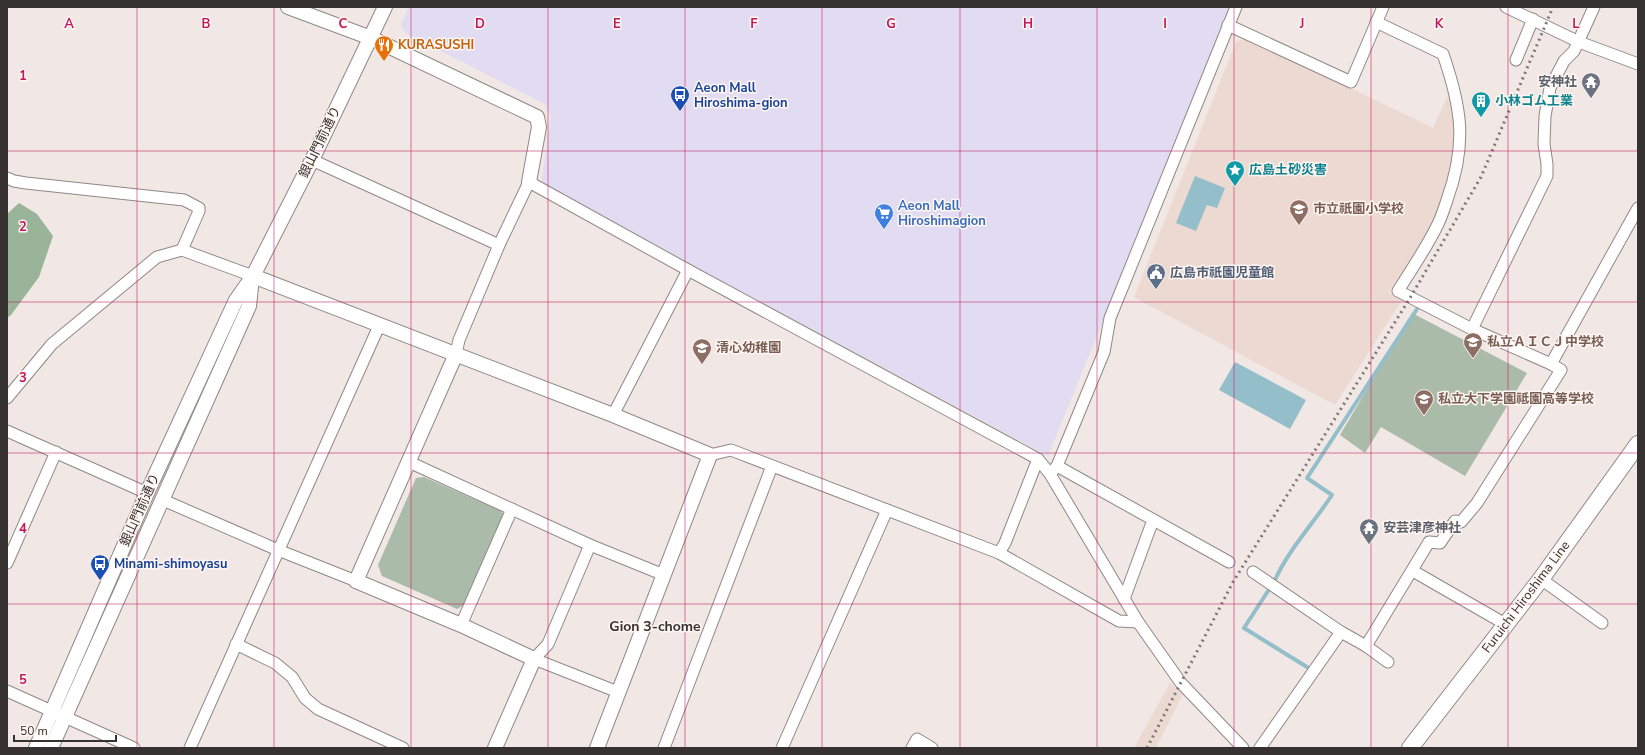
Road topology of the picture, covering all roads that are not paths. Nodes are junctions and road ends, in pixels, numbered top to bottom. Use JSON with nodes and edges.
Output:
{"nodes":[{"id":1,"x":288,"y":7,"type":"edge"},
{"id":2,"x":385,"y":7,"type":"edge"},
{"id":3,"x":1236,"y":7,"type":"edge"},
{"id":4,"x":1383,"y":7,"type":"edge"},
{"id":5,"x":1506,"y":7,"type":"edge"},
{"id":6,"x":1594,"y":7,"type":"edge"},
{"id":7,"x":1533,"y":19,"type":"junction"},
{"id":8,"x":1376,"y":22,"type":"junction"},
{"id":9,"x":1228,"y":25,"type":"junction"},
{"id":10,"x":371,"y":38,"type":"junction"},
{"id":11,"x":1579,"y":42,"type":"junction"},
{"id":12,"x":1516,"y":60,"type":"dead end"},
{"id":13,"x":1638,"y":64,"type":"edge"},
{"id":14,"x":312,"y":160,"type":"junction"},
{"id":15,"x":7,"y":178,"type":"edge"},
{"id":16,"x":529,"y":182,"type":"junction"},
{"id":17,"x":1638,"y":208,"type":"edge"},
{"id":18,"x":499,"y":245,"type":"junction"},
{"id":19,"x":182,"y":250,"type":"junction"},
{"id":20,"x":688,"y":270,"type":"junction"},
{"id":21,"x":253,"y":276,"type":"junction"},
{"id":22,"x":379,"y":326,"type":"junction"},
{"id":23,"x":1472,"y":329,"type":"junction"},
{"id":24,"x":456,"y":354,"type":"junction"},
{"id":25,"x":1551,"y":364,"type":"junction"},
{"id":26,"x":7,"y":398,"type":"edge"},
{"id":27,"x":613,"y":415,"type":"junction"},
{"id":28,"x":7,"y":431,"type":"edge"},
{"id":29,"x":1638,"y":444,"type":"edge"},
{"id":30,"x":56,"y":452,"type":"junction"},
{"id":31,"x":710,"y":455,"type":"junction"},
{"id":32,"x":1038,"y":459,"type":"junction"},
{"id":33,"x":409,"y":462,"type":"junction"},
{"id":34,"x":772,"y":466,"type":"junction"},
{"id":35,"x":1053,"y":470,"type":"junction"},
{"id":36,"x":147,"y":493,"type":"junction"},
{"id":37,"x":163,"y":500,"type":"junction"},
{"id":38,"x":512,"y":509,"type":"junction"},
{"id":39,"x":887,"y":510,"type":"junction"},
{"id":40,"x":1153,"y":520,"type":"junction"},
{"id":41,"x":590,"y":545,"type":"junction"},
{"id":42,"x":278,"y":550,"type":"junction"},
{"id":43,"x":999,"y":553,"type":"junction"},
{"id":44,"x":1229,"y":562,"type":"dead end"},
{"id":45,"x":7,"y":563,"type":"edge"},
{"id":46,"x":1413,"y":571,"type":"junction"},
{"id":47,"x":1253,"y":572,"type":"dead end"},
{"id":48,"x":664,"y":575,"type":"junction"},
{"id":49,"x":1541,"y":579,"type":"junction"},
{"id":50,"x":356,"y":581,"type":"junction"},
{"id":51,"x":1124,"y":599,"type":"junction"},
{"id":52,"x":1138,"y":622,"type":"junction"},
{"id":53,"x":1507,"y":623,"type":"junction"},
{"id":54,"x":1602,"y":623,"type":"dead end"},
{"id":55,"x":461,"y":625,"type":"junction"},
{"id":56,"x":1341,"y":632,"type":"junction"},
{"id":57,"x":236,"y":644,"type":"junction"},
{"id":58,"x":1366,"y":646,"type":"junction"},
{"id":59,"x":534,"y":659,"type":"junction"},
{"id":60,"x":1388,"y":662,"type":"dead end"},
{"id":61,"x":7,"y":691,"type":"edge"},
{"id":62,"x":618,"y":692,"type":"junction"},
{"id":63,"x":58,"y":715,"type":"junction"},
{"id":64,"x":36,"y":748,"type":"edge"},
{"id":65,"x":51,"y":748,"type":"edge"},
{"id":66,"x":134,"y":748,"type":"edge"},
{"id":67,"x":190,"y":748,"type":"edge"},
{"id":68,"x":403,"y":748,"type":"edge"},
{"id":69,"x":495,"y":748,"type":"edge"},
{"id":70,"x":597,"y":748,"type":"edge"},
{"id":71,"x":664,"y":748,"type":"edge"},
{"id":72,"x":782,"y":748,"type":"edge"},
{"id":73,"x":912,"y":748,"type":"edge"},
{"id":74,"x":932,"y":748,"type":"edge"},
{"id":75,"x":1242,"y":748,"type":"edge"},
{"id":76,"x":1260,"y":748,"type":"edge"},
{"id":77,"x":1410,"y":748,"type":"edge"}],
"edges":[{"from":1,"to":10,"type":"street"},
{"from":2,"to":10,"type":"street","name":"銀山門前通り"},
{"from":3,"to":9,"type":"street"},
{"from":4,"to":8,"type":"street"},
{"from":5,"to":7,"type":"street"},
{"from":6,"to":11,"type":"street"},
{"from":7,"to":11,"type":"street"},
{"from":7,"to":12,"type":"street"},
{"from":8,"to":9,"type":"street"},
{"from":8,"to":23,"type":"street"},
{"from":9,"to":35,"type":"street"},
{"from":10,"to":14,"type":"street","name":"銀山門前通り"},
{"from":10,"to":16,"type":"street"},
{"from":11,"to":13,"type":"street"},
{"from":11,"to":23,"type":"street"},
{"from":14,"to":18,"type":"street"},
{"from":14,"to":21,"type":"street","name":"銀山門前通り"},
{"from":15,"to":19,"type":"street"},
{"from":16,"to":18,"type":"street"},
{"from":16,"to":20,"type":"street"},
{"from":17,"to":25,"type":"street"},
{"from":18,"to":24,"type":"street"},
{"from":19,"to":21,"type":"street"},
{"from":19,"to":26,"type":"street"},
{"from":20,"to":27,"type":"street"},
{"from":20,"to":32,"type":"street"},
{"from":21,"to":22,"type":"street"},
{"from":21,"to":36,"type":"street","name":"銀山門前通り"},
{"from":21,"to":37,"type":"street","name":"銀山門前通り"},
{"from":22,"to":24,"type":"street"},
{"from":22,"to":42,"type":"street"},
{"from":23,"to":25,"type":"street"},
{"from":24,"to":27,"type":"street"},
{"from":24,"to":33,"type":"street"},
{"from":25,"to":46,"type":"street"},
{"from":27,"to":31,"type":"street"},
{"from":28,"to":30,"type":"street"},
{"from":29,"to":49,"type":"main road","name":"Furuichi Hiroshima Line"},
{"from":30,"to":36,"type":"street"},
{"from":30,"to":45,"type":"street"},
{"from":31,"to":34,"type":"street"},
{"from":31,"to":48,"type":"street"},
{"from":32,"to":35,"type":"street"},
{"from":32,"to":43,"type":"street"},
{"from":33,"to":38,"type":"street"},
{"from":33,"to":50,"type":"street"},
{"from":34,"to":39,"type":"street"},
{"from":34,"to":71,"type":"street"},
{"from":35,"to":40,"type":"street"},
{"from":35,"to":51,"type":"street"},
{"from":36,"to":63,"type":"street","name":"銀山門前通り"},
{"from":37,"to":42,"type":"street"},
{"from":37,"to":63,"type":"street","name":"銀山門前通り"},
{"from":38,"to":41,"type":"street"},
{"from":38,"to":55,"type":"street"},
{"from":39,"to":43,"type":"street"},
{"from":39,"to":72,"type":"street"},
{"from":40,"to":44,"type":"street"},
{"from":40,"to":51,"type":"street"},
{"from":41,"to":48,"type":"street"},
{"from":41,"to":59,"type":"street"},
{"from":42,"to":50,"type":"street"},
{"from":42,"to":57,"type":"street"},
{"from":43,"to":52,"type":"street"},
{"from":46,"to":53,"type":"street"},
{"from":46,"to":58,"type":"street"},
{"from":47,"to":56,"type":"street"},
{"from":48,"to":62,"type":"street"},
{"from":49,"to":53,"type":"main road","name":"Furuichi Hiroshima Line"},
{"from":49,"to":54,"type":"street"},
{"from":50,"to":55,"type":"street"},
{"from":51,"to":52,"type":"street"},
{"from":52,"to":75,"type":"street"},
{"from":53,"to":77,"type":"main road","name":"Furuichi Hiroshima Line"},
{"from":55,"to":59,"type":"street"},
{"from":56,"to":58,"type":"street"},
{"from":56,"to":76,"type":"street"},
{"from":57,"to":67,"type":"street"},
{"from":57,"to":68,"type":"street"},
{"from":58,"to":60,"type":"street"},
{"from":59,"to":62,"type":"street"},
{"from":59,"to":69,"type":"street"},
{"from":61,"to":63,"type":"street"},
{"from":62,"to":70,"type":"street"},
{"from":63,"to":64,"type":"street","name":"銀山門前通り"},
{"from":63,"to":65,"type":"street","name":"銀山門前通り"},
{"from":63,"to":66,"type":"street"},
{"from":73,"to":74,"type":"street"}]}
